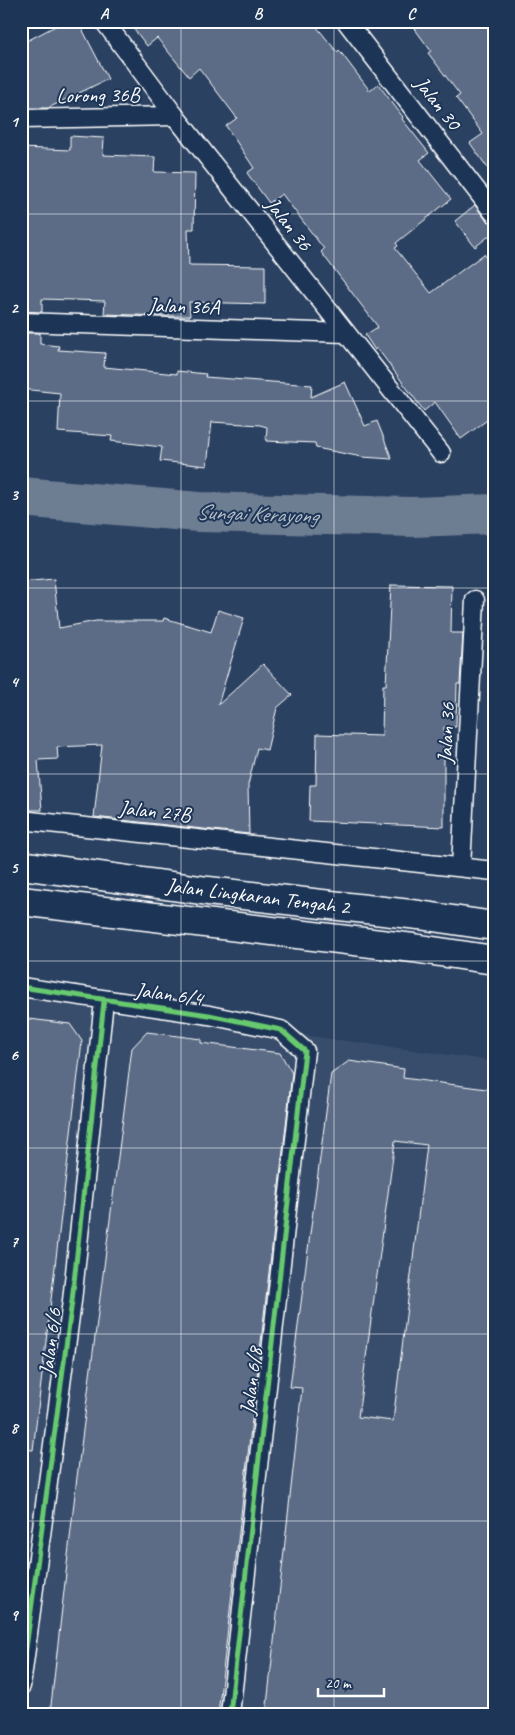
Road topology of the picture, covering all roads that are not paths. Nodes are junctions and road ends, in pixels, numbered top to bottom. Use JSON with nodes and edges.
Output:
{"nodes":[{"id":1,"x":104,"y":21,"type":"edge"},
{"id":2,"x":346,"y":21,"type":"edge"},
{"id":3,"x":175,"y":116,"type":"junction"},
{"id":4,"x":21,"y":119,"type":"edge"},
{"id":5,"x":494,"y":213,"type":"edge"},
{"id":6,"x":21,"y":322,"type":"edge"},
{"id":7,"x":346,"y":333,"type":"junction"},
{"id":8,"x":441,"y":453,"type":"dead end"},
{"id":9,"x":476,"y":600,"type":"dead end"},
{"id":10,"x":21,"y":820,"type":"edge"},
{"id":11,"x":21,"y":865,"type":"edge"},
{"id":12,"x":461,"y":867,"type":"junction"},
{"id":13,"x":494,"y":871,"type":"edge"},
{"id":14,"x":21,"y":901,"type":"edge"},
{"id":15,"x":494,"y":926,"type":"edge"},
{"id":16,"x":494,"y":960,"type":"edge"},
{"id":17,"x":21,"y":987,"type":"edge"},
{"id":18,"x":104,"y":1001,"type":"junction"},
{"id":19,"x":305,"y":1051,"type":"joint"},
{"id":20,"x":21,"y":1686,"type":"edge"},
{"id":21,"x":230,"y":1714,"type":"edge"}],
"edges":[{"from":1,"to":3,"type":"street","name":"Jalan 36"},
{"from":2,"to":5,"type":"street","name":"Jalan 30"},
{"from":3,"to":4,"type":"street","name":"Lorong 36B"},
{"from":3,"to":7,"type":"street","name":"Jalan 36"},
{"from":6,"to":7,"type":"street","name":"Jalan 36A"},
{"from":7,"to":8,"type":"street","name":"Jalan 36"},
{"from":9,"to":12,"type":"street","name":"Jalan 36"},
{"from":10,"to":12,"type":"street","name":"Jalan 27B"},
{"from":11,"to":15,"type":"highway","name":"Jalan Lingkaran Tengah 2"},
{"from":12,"to":13,"type":"street","name":"Jalan 27B"},
{"from":14,"to":16,"type":"highway","name":"Jalan Lingkaran Tengah 2"},
{"from":17,"to":18,"type":"street","name":"Jalan 6/4"},
{"from":18,"to":19,"type":"street","name":"Jalan 6/4"},
{"from":18,"to":20,"type":"street","name":"Jalan 6/6"},
{"from":19,"to":21,"type":"street","name":"Jalan 6/8"}]}
